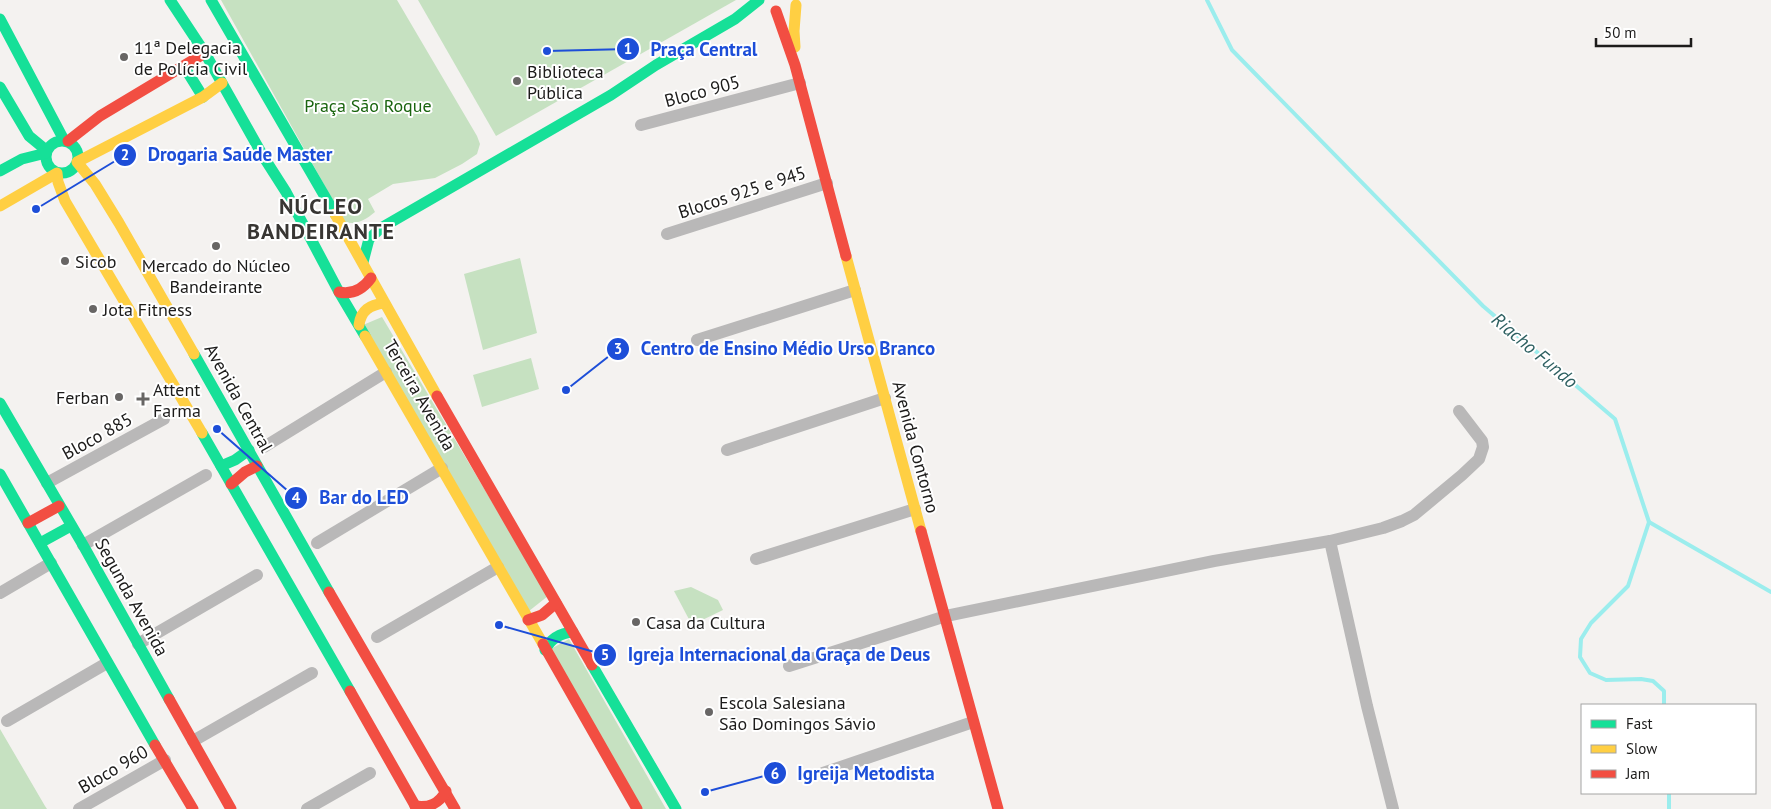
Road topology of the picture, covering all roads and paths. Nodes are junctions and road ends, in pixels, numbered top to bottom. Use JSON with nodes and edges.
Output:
{"nodes":[{"id":1,"x":170,"y":0,"type":"edge"},
{"id":2,"x":211,"y":0,"type":"edge"},
{"id":3,"x":759,"y":0,"type":"edge"},
{"id":4,"x":797,"y":2,"type":"edge"},
{"id":5,"x":772,"y":6,"type":"edge"},
{"id":6,"x":0,"y":19,"type":"edge"},
{"id":7,"x":735,"y":19,"type":"junction"},
{"id":8,"x":205,"y":53,"type":"junction"},
{"id":9,"x":796,"y":65,"type":"junction"},
{"id":10,"x":185,"y":68,"type":"junction"},
{"id":11,"x":222,"y":83,"type":"junction"},
{"id":12,"x":800,"y":83,"type":"junction"},
{"id":13,"x":0,"y":87,"type":"edge"},
{"id":14,"x":203,"y":97,"type":"junction"},
{"id":15,"x":641,"y":125,"type":"dead end"},
{"id":16,"x":66,"y":141,"type":"junction"},
{"id":17,"x":46,"y":152,"type":"junction"},
{"id":18,"x":77,"y":162,"type":"junction"},
{"id":19,"x":0,"y":171,"type":"edge"},
{"id":20,"x":57,"y":173,"type":"junction"},
{"id":21,"x":827,"y":183,"type":"junction"},
{"id":22,"x":0,"y":206,"type":"edge"},
{"id":23,"x":381,"y":228,"type":"junction"},
{"id":24,"x":346,"y":231,"type":"junction"},
{"id":25,"x":667,"y":234,"type":"dead end"},
{"id":26,"x":363,"y":262,"type":"junction"},
{"id":27,"x":371,"y":278,"type":"junction"},
{"id":28,"x":855,"y":290,"type":"junction"},
{"id":29,"x":339,"y":292,"type":"junction"},
{"id":30,"x":384,"y":302,"type":"junction"},
{"id":31,"x":359,"y":326,"type":"junction"},
{"id":32,"x":696,"y":340,"type":"dead end"},
{"id":33,"x":386,"y":372,"type":"junction"},
{"id":34,"x":884,"y":398,"type":"junction"},
{"id":35,"x":0,"y":404,"type":"edge"},
{"id":36,"x":1459,"y":411,"type":"dead end"},
{"id":37,"x":164,"y":419,"type":"dead end"},
{"id":38,"x":264,"y":447,"type":"dead end"},
{"id":39,"x":249,"y":450,"type":"junction"},
{"id":40,"x":727,"y":450,"type":"dead end"},
{"id":41,"x":221,"y":466,"type":"junction"},
{"id":42,"x":257,"y":466,"type":"junction"},
{"id":43,"x":442,"y":468,"type":"junction"},
{"id":44,"x":0,"y":474,"type":"edge"},
{"id":45,"x":206,"y":475,"type":"dead end"},
{"id":46,"x":47,"y":483,"type":"junction"},
{"id":47,"x":231,"y":484,"type":"junction"},
{"id":48,"x":59,"y":506,"type":"junction"},
{"id":49,"x":915,"y":509,"type":"junction"},
{"id":50,"x":28,"y":523,"type":"junction"},
{"id":51,"x":71,"y":526,"type":"junction"},
{"id":52,"x":1330,"y":541,"type":"junction"},
{"id":53,"x":40,"y":543,"type":"junction"},
{"id":54,"x":316,"y":543,"type":"dead end"},
{"id":55,"x":83,"y":545,"type":"junction"},
{"id":56,"x":756,"y":559,"type":"dead end"},
{"id":57,"x":51,"y":564,"type":"junction"},
{"id":58,"x":498,"y":567,"type":"junction"},
{"id":59,"x":257,"y":575,"type":"dead end"},
{"id":60,"x":0,"y":593,"type":"edge"},
{"id":61,"x":556,"y":603,"type":"junction"},
{"id":62,"x":946,"y":616,"type":"junction"},
{"id":63,"x":528,"y":620,"type":"junction"},
{"id":64,"x":573,"y":632,"type":"junction"},
{"id":65,"x":376,"y":637,"type":"dead end"},
{"id":66,"x":138,"y":644,"type":"junction"},
{"id":67,"x":545,"y":650,"type":"junction"},
{"id":68,"x":107,"y":663,"type":"junction"},
{"id":69,"x":790,"y":666,"type":"dead end"},
{"id":70,"x":312,"y":673,"type":"dead end"},
{"id":71,"x":7,"y":721,"type":"dead end"},
{"id":72,"x":973,"y":722,"type":"junction"},
{"id":73,"x":193,"y":741,"type":"junction"},
{"id":74,"x":165,"y":760,"type":"junction"},
{"id":75,"x":370,"y":773,"type":"dead end"},
{"id":76,"x":823,"y":773,"type":"dead end"},
{"id":77,"x":446,"y":791,"type":"junction"},
{"id":78,"x":416,"y":807,"type":"edge"},
{"id":79,"x":79,"y":809,"type":"edge"},
{"id":80,"x":194,"y":809,"type":"edge"},
{"id":81,"x":231,"y":809,"type":"edge"},
{"id":82,"x":307,"y":809,"type":"edge"},
{"id":83,"x":455,"y":809,"type":"edge"},
{"id":84,"x":636,"y":809,"type":"edge"},
{"id":85,"x":676,"y":809,"type":"edge"},
{"id":86,"x":998,"y":809,"type":"edge"},
{"id":87,"x":1392,"y":809,"type":"edge"}],
"edges":[{"from":1,"to":8,"type":"street","name":"Terceira Avenida"},
{"from":2,"to":24,"type":"street","name":"Terceira Avenida"},
{"from":3,"to":7,"type":"street"},
{"from":4,"to":5,"type":"street"},
{"from":4,"to":9,"type":"street","name":"Avenida Contorno"},
{"from":5,"to":7,"type":"street"},
{"from":5,"to":9,"type":"street","name":"Avenida Contorno"},
{"from":6,"to":16,"type":"street"},
{"from":7,"to":23,"type":"street"},
{"from":8,"to":10,"type":"street"},
{"from":8,"to":11,"type":"street","name":"Terceira Avenida"},
{"from":9,"to":12,"type":"street","name":"Avenida Contorno"},
{"from":10,"to":14,"type":"street"},
{"from":10,"to":16,"type":"street"},
{"from":11,"to":14,"type":"street"},
{"from":11,"to":29,"type":"street","name":"Terceira Avenida"},
{"from":12,"to":15,"type":"street","name":"Bloco 905"},
{"from":12,"to":21,"type":"street","name":"Avenida Contorno"},
{"from":13,"to":17,"type":"street"},
{"from":14,"to":18,"type":"street"},
{"from":16,"to":17,"type":"street"},
{"from":16,"to":18,"type":"street"},
{"from":17,"to":19,"type":"street"},
{"from":17,"to":20,"type":"street"},
{"from":18,"to":20,"type":"street"},
{"from":18,"to":39,"type":"street","name":"Avenida Central"},
{"from":20,"to":22,"type":"street"},
{"from":20,"to":41,"type":"street"},
{"from":21,"to":25,"type":"street","name":"Blocos 925 e 945"},
{"from":21,"to":28,"type":"street","name":"Avenida Contorno"},
{"from":23,"to":24,"type":"street"},
{"from":23,"to":26,"type":"street"},
{"from":24,"to":26,"type":"street","name":"Terceira Avenida"},
{"from":26,"to":27,"type":"street","name":"Terceira Avenida"},
{"from":27,"to":29,"type":"street"},
{"from":27,"to":30,"type":"street","name":"Terceira Avenida"},
{"from":28,"to":32,"type":"street"},
{"from":28,"to":34,"type":"street","name":"Avenida Contorno"},
{"from":29,"to":31,"type":"street","name":"Terceira Avenida"},
{"from":30,"to":31,"type":"street"},
{"from":30,"to":61,"type":"street","name":"Terceira Avenida"},
{"from":31,"to":33,"type":"street","name":"Terceira Avenida"},
{"from":33,"to":38,"type":"street"},
{"from":33,"to":43,"type":"street","name":"Terceira Avenida"},
{"from":34,"to":40,"type":"street"},
{"from":34,"to":49,"type":"street","name":"Avenida Contorno"},
{"from":35,"to":46,"type":"street","name":"Segunda Avenida"},
{"from":36,"to":52,"type":"street"},
{"from":37,"to":46,"type":"street","name":"Bloco 885"},
{"from":39,"to":41,"type":"street"},
{"from":39,"to":42,"type":"street","name":"Avenida Central"},
{"from":41,"to":47,"type":"street"},
{"from":42,"to":47,"type":"street"},
{"from":42,"to":77,"type":"street","name":"Avenida Central"},
{"from":43,"to":54,"type":"street"},
{"from":43,"to":58,"type":"street","name":"Terceira Avenida"},
{"from":44,"to":50,"type":"street"},
{"from":45,"to":55,"type":"street"},
{"from":46,"to":48,"type":"street","name":"Segunda Avenida"},
{"from":47,"to":78,"type":"street"},
{"from":48,"to":50,"type":"street"},
{"from":48,"to":51,"type":"street","name":"Segunda Avenida"},
{"from":49,"to":56,"type":"street"},
{"from":49,"to":62,"type":"street","name":"Avenida Contorno"},
{"from":50,"to":53,"type":"street"},
{"from":51,"to":53,"type":"street"},
{"from":51,"to":55,"type":"street","name":"Segunda Avenida"},
{"from":52,"to":62,"type":"street"},
{"from":52,"to":87,"type":"street"},
{"from":53,"to":57,"type":"street"},
{"from":55,"to":66,"type":"street","name":"Segunda Avenida"},
{"from":57,"to":60,"type":"street"},
{"from":57,"to":68,"type":"street"},
{"from":58,"to":63,"type":"street","name":"Terceira Avenida"},
{"from":58,"to":65,"type":"street"},
{"from":59,"to":66,"type":"street"},
{"from":61,"to":63,"type":"street"},
{"from":61,"to":64,"type":"street","name":"Terceira Avenida"},
{"from":62,"to":69,"type":"street"},
{"from":62,"to":72,"type":"street","name":"Avenida Contorno"},
{"from":63,"to":67,"type":"street","name":"Terceira Avenida"},
{"from":64,"to":67,"type":"street"},
{"from":64,"to":85,"type":"street","name":"Terceira Avenida"},
{"from":66,"to":73,"type":"street","name":"Segunda Avenida"},
{"from":67,"to":84,"type":"street","name":"Terceira Avenida"},
{"from":68,"to":71,"type":"street"},
{"from":68,"to":74,"type":"street"},
{"from":70,"to":73,"type":"street"},
{"from":72,"to":76,"type":"street"},
{"from":72,"to":86,"type":"street","name":"Avenida Contorno"},
{"from":73,"to":81,"type":"street","name":"Segunda Avenida"},
{"from":74,"to":79,"type":"street","name":"Bloco 960"},
{"from":74,"to":80,"type":"street"},
{"from":75,"to":82,"type":"street"},
{"from":77,"to":78,"type":"street"},
{"from":77,"to":83,"type":"street","name":"Avenida Central"}]}
